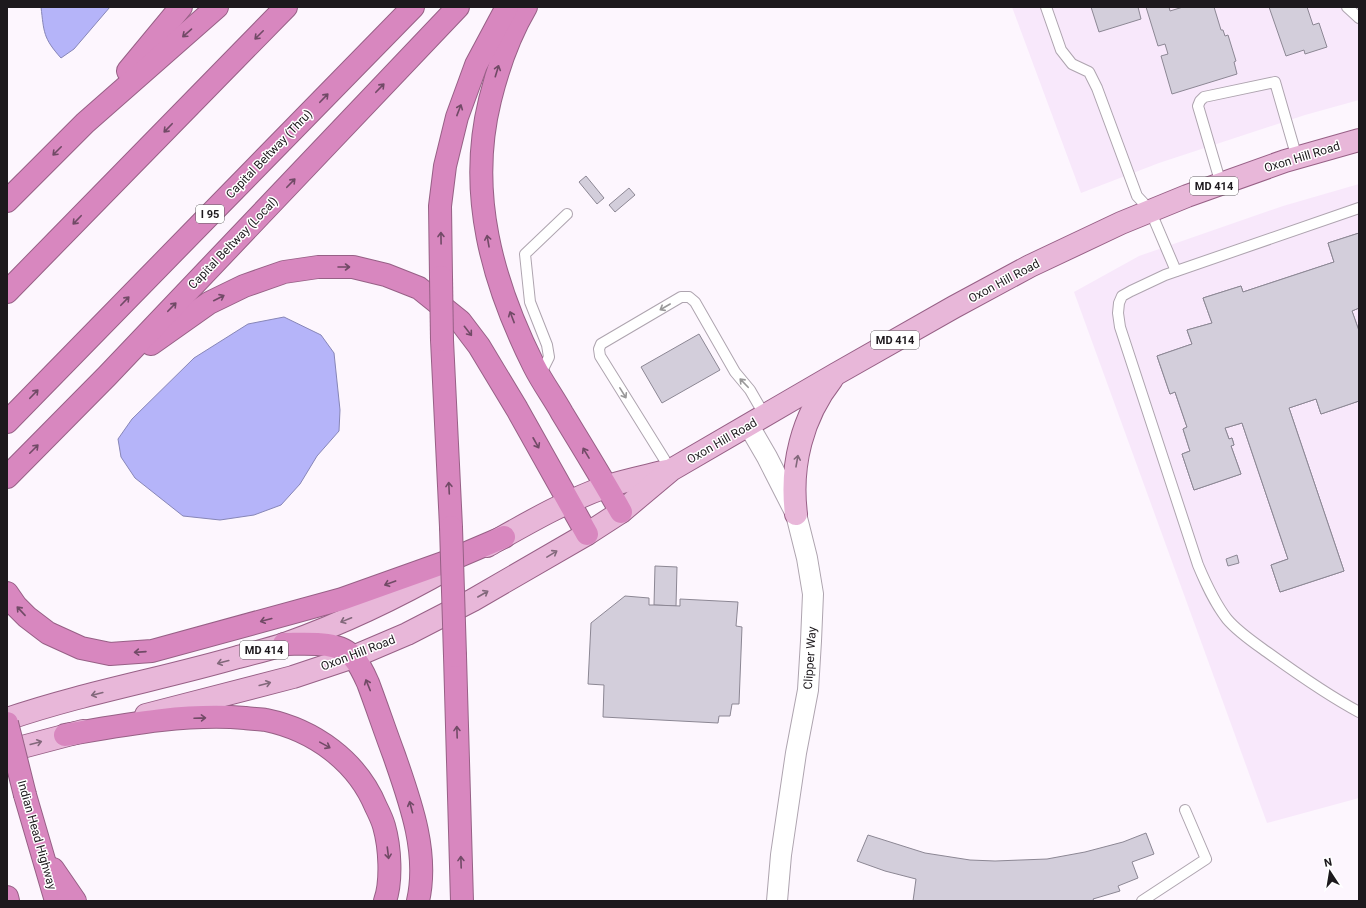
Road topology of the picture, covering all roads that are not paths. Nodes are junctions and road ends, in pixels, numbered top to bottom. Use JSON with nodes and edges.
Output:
{"nodes":[{"id":1,"x":181,"y":7,"type":"edge"},
{"id":2,"x":217,"y":7,"type":"edge"},
{"id":3,"x":286,"y":7,"type":"edge"},
{"id":4,"x":413,"y":7,"type":"edge"},
{"id":5,"x":458,"y":7,"type":"edge"},
{"id":6,"x":507,"y":7,"type":"edge"},
{"id":7,"x":526,"y":7,"type":"edge"},
{"id":8,"x":1046,"y":7,"type":"edge"},
{"id":9,"x":1347,"y":7,"type":"edge"},
{"id":10,"x":1359,"y":18,"type":"edge"},
{"id":11,"x":85,"y":123,"type":"junction"},
{"id":12,"x":1359,"y":140,"type":"edge"},
{"id":13,"x":1297,"y":158,"type":"junction"},
{"id":14,"x":1221,"y":184,"type":"junction"},
{"id":15,"x":7,"y":201,"type":"edge"},
{"id":16,"x":1359,"y":208,"type":"edge"},
{"id":17,"x":1150,"y":210,"type":"junction"},
{"id":18,"x":568,"y":214,"type":"dead end"},
{"id":19,"x":1176,"y":271,"type":"junction"},
{"id":20,"x":7,"y":292,"type":"edge"},
{"id":21,"x":836,"y":374,"type":"junction"},
{"id":22,"x":540,"y":375,"type":"junction"},
{"id":23,"x":107,"y":376,"type":"junction"},
{"id":24,"x":757,"y":421,"type":"junction"},
{"id":25,"x":7,"y":422,"type":"edge"},
{"id":26,"x":671,"y":470,"type":"junction"},
{"id":27,"x":7,"y":477,"type":"edge"},
{"id":28,"x":606,"y":487,"type":"junction"},
{"id":29,"x":569,"y":502,"type":"junction"},
{"id":30,"x":621,"y":512,"type":"junction"},
{"id":31,"x":796,"y":514,"type":"junction"},
{"id":32,"x":587,"y":534,"type":"junction"},
{"id":33,"x":504,"y":537,"type":"junction"},
{"id":34,"x":7,"y":593,"type":"edge"},
{"id":35,"x":284,"y":644,"type":"junction"},
{"id":36,"x":353,"y":657,"type":"junction"},
{"id":37,"x":1359,"y":712,"type":"edge"},
{"id":38,"x":7,"y":719,"type":"edge"},
{"id":39,"x":7,"y":723,"type":"edge"},
{"id":40,"x":65,"y":735,"type":"junction"},
{"id":41,"x":7,"y":751,"type":"edge"},
{"id":42,"x":1185,"y":810,"type":"dead end"},
{"id":43,"x":43,"y":853,"type":"junction"},
{"id":44,"x":7,"y":897,"type":"edge"},
{"id":45,"x":8,"y":901,"type":"edge"},
{"id":46,"x":56,"y":901,"type":"edge"},
{"id":47,"x":75,"y":901,"type":"edge"},
{"id":48,"x":385,"y":901,"type":"edge"},
{"id":49,"x":418,"y":901,"type":"edge"},
{"id":50,"x":462,"y":901,"type":"edge"},
{"id":51,"x":777,"y":901,"type":"edge"},
{"id":52,"x":1142,"y":901,"type":"edge"}],
"edges":[{"from":1,"to":11,"type":"highway"},
{"from":2,"to":11,"type":"highway","one_way":true},
{"from":3,"to":20,"type":"highway","one_way":true},
{"from":25,"to":4,"type":"highway","name":"Capital Beltway (Thru)","number":"I 95","one_way":true},
{"from":23,"to":5,"type":"highway","name":"Capital Beltway (Local)","one_way":true},
{"from":50,"to":6,"type":"highway","one_way":true,"bridge":true},
{"from":22,"to":7,"type":"highway","one_way":true},
{"from":8,"to":17,"type":"lane"},
{"from":9,"to":10,"type":"lane"},
{"from":11,"to":15,"type":"highway","one_way":true},
{"from":12,"to":13,"type":"main road","name":"Oxon Hill Road","number":"MD 414"},
{"from":13,"to":14,"type":"main road","name":"Oxon Hill Road","number":"MD 414"},
{"from":13,"to":14,"type":"lane"},
{"from":14,"to":17,"type":"main road","name":"Oxon Hill Road","number":"MD 414"},
{"from":16,"to":19,"type":"lane"},
{"from":17,"to":19,"type":"lane"},
{"from":17,"to":21,"type":"main road","name":"Oxon Hill Road","number":"MD 414"},
{"from":18,"to":22,"type":"lane"},
{"from":19,"to":37,"type":"lane"},
{"from":21,"to":24,"type":"main road","name":"Oxon Hill Road","number":"MD 414"},
{"from":31,"to":21,"type":"main road","one_way":true},
{"from":28,"to":22,"type":"highway","one_way":true},
{"from":27,"to":23,"type":"highway","name":"Capital Beltway (Local)","one_way":true},
{"from":23,"to":29,"type":"highway","one_way":true},
{"from":24,"to":26,"type":"main road","name":"Oxon Hill Road","number":"MD 414"},
{"from":24,"to":26,"type":"lane","one_way":true},
{"from":24,"to":31,"type":"street","name":"Clipper Way"},
{"from":26,"to":28,"type":"main road","name":"Oxon Hill Road","number":"MD 414"},
{"from":26,"to":30,"type":"main road","name":"Oxon Hill Road","number":"MD 414"},
{"from":28,"to":29,"type":"main road","name":"Oxon Hill Road","number":"MD 414"},
{"from":28,"to":30,"type":"highway"},
{"from":29,"to":32,"type":"highway"},
{"from":29,"to":33,"type":"main road","name":"Oxon Hill Road","number":"MD 414"},
{"from":30,"to":32,"type":"main road","name":"Oxon Hill Road","number":"MD 414"},
{"from":31,"to":51,"type":"street","name":"Clipper Way"},
{"from":36,"to":32,"type":"main road","name":"Oxon Hill Road","number":"MD 414","one_way":true},
{"from":33,"to":34,"type":"highway","one_way":true},
{"from":33,"to":35,"type":"main road","name":"Oxon Hill Road","number":"MD 414","one_way":true},
{"from":35,"to":36,"type":"highway"},
{"from":35,"to":38,"type":"main road","name":"Oxon Hill Road","number":"MD 414","one_way":true},
{"from":40,"to":36,"type":"main road","name":"Oxon Hill Road","number":"MD 414","one_way":true},
{"from":49,"to":36,"type":"highway","one_way":true},
{"from":39,"to":43,"type":"highway","name":"Indian Head Highway","bridge":true},
{"from":41,"to":40,"type":"main road","name":"Oxon Hill Road","number":"MD 414","one_way":true},
{"from":40,"to":48,"type":"highway","one_way":true},
{"from":42,"to":52,"type":"lane"},
{"from":43,"to":46,"type":"highway","name":"Indian Head Highway"},
{"from":43,"to":47,"type":"highway"},
{"from":44,"to":45,"type":"highway"}]}
